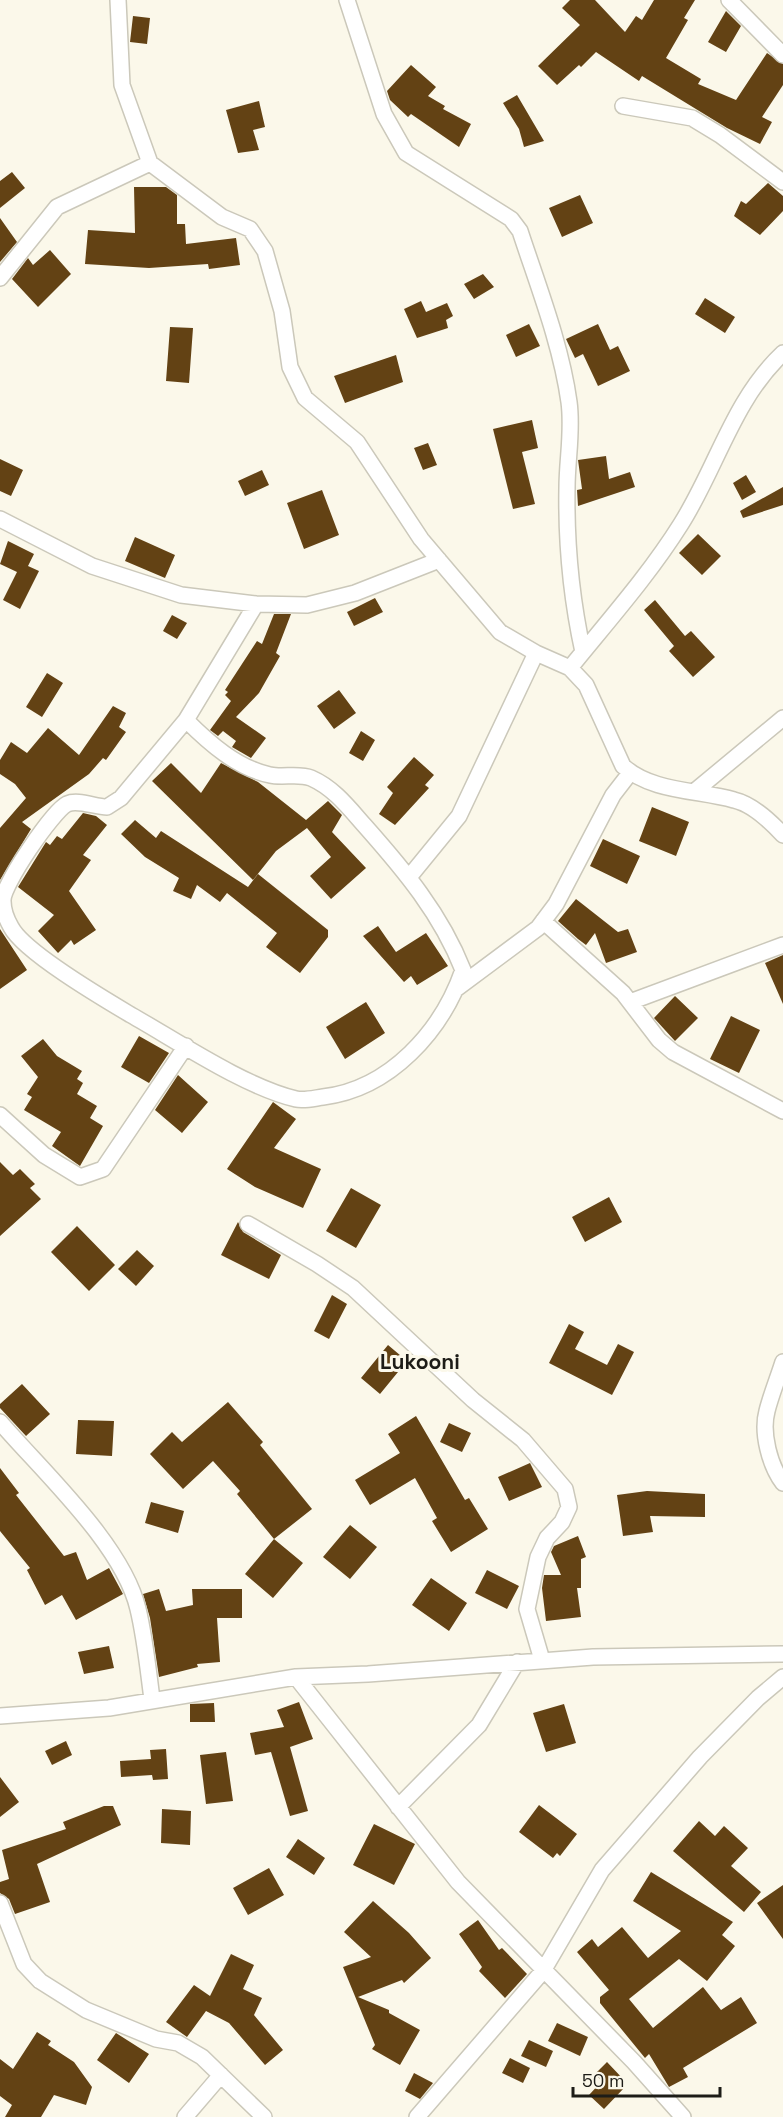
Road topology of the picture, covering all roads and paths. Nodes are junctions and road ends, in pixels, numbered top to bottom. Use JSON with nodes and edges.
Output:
{"nodes":[{"id":1,"x":118,"y":0,"type":"edge"},
{"id":2,"x":346,"y":0,"type":"edge"},
{"id":3,"x":729,"y":0,"type":"edge"},
{"id":4,"x":783,"y":55,"type":"edge"},
{"id":5,"x":623,"y":106,"type":"dead end"},
{"id":6,"x":150,"y":163,"type":"junction"},
{"id":7,"x":783,"y":182,"type":"edge"},
{"id":8,"x":0,"y":278,"type":"edge"},
{"id":9,"x":783,"y":353,"type":"edge"},
{"id":10,"x":0,"y":519,"type":"edge"},
{"id":11,"x":439,"y":560,"type":"junction"},
{"id":12,"x":256,"y":604,"type":"junction"},
{"id":13,"x":583,"y":652,"type":"junction"},
{"id":14,"x":536,"y":653,"type":"junction"},
{"id":15,"x":570,"y":668,"type":"junction"},
{"id":16,"x":783,"y":718,"type":"edge"},
{"id":17,"x":186,"y":720,"type":"junction"},
{"id":18,"x":630,"y":773,"type":"junction"},
{"id":19,"x":695,"y":791,"type":"junction"},
{"id":20,"x":783,"y":835,"type":"edge"},
{"id":21,"x":410,"y":876,"type":"junction"},
{"id":22,"x":3,"y":920,"type":"edge"},
{"id":23,"x":543,"y":921,"type":"junction"},
{"id":24,"x":783,"y":945,"type":"edge"},
{"id":25,"x":456,"y":989,"type":"junction"},
{"id":26,"x":630,"y":1002,"type":"junction"},
{"id":27,"x":186,"y":1046,"type":"junction"},
{"id":28,"x":783,"y":1111,"type":"edge"},
{"id":29,"x":0,"y":1115,"type":"edge"},
{"id":30,"x":248,"y":1224,"type":"dead end"},
{"id":31,"x":783,"y":1362,"type":"edge"},
{"id":32,"x":0,"y":1422,"type":"edge"},
{"id":33,"x":783,"y":1484,"type":"edge"},
{"id":34,"x":783,"y":1654,"type":"edge"},
{"id":35,"x":542,"y":1660,"type":"junction"},
{"id":36,"x":517,"y":1662,"type":"junction"},
{"id":37,"x":296,"y":1677,"type":"junction"},
{"id":38,"x":783,"y":1677,"type":"edge"},
{"id":39,"x":152,"y":1699,"type":"junction"},
{"id":40,"x":0,"y":1716,"type":"edge"},
{"id":41,"x":398,"y":1807,"type":"junction"},
{"id":42,"x":0,"y":1903,"type":"edge"},
{"id":43,"x":543,"y":1971,"type":"junction"},
{"id":44,"x":221,"y":2075,"type":"junction"},
{"id":45,"x":185,"y":2117,"type":"edge"},
{"id":46,"x":264,"y":2117,"type":"edge"},
{"id":47,"x":417,"y":2117,"type":"edge"},
{"id":48,"x":682,"y":2117,"type":"edge"}],
"edges":[{"from":1,"to":6,"type":"street"},
{"from":2,"to":13,"type":"street"},
{"from":3,"to":4,"type":"street"},
{"from":5,"to":7,"type":"street"},
{"from":6,"to":8,"type":"street"},
{"from":6,"to":11,"type":"street"},
{"from":9,"to":13,"type":"street"},
{"from":10,"to":12,"type":"street"},
{"from":11,"to":12,"type":"street"},
{"from":11,"to":14,"type":"street"},
{"from":12,"to":17,"type":"street"},
{"from":13,"to":15,"type":"street"},
{"from":14,"to":15,"type":"street"},
{"from":14,"to":21,"type":"street"},
{"from":15,"to":18,"type":"street"},
{"from":16,"to":19,"type":"street"},
{"from":17,"to":21,"type":"street"},
{"from":17,"to":22,"type":"street"},
{"from":18,"to":19,"type":"street"},
{"from":18,"to":23,"type":"street"},
{"from":19,"to":20,"type":"street"},
{"from":21,"to":25,"type":"street"},
{"from":22,"to":27,"type":"street"},
{"from":23,"to":25,"type":"street"},
{"from":23,"to":26,"type":"street"},
{"from":24,"to":26,"type":"street"},
{"from":25,"to":27,"type":"street"},
{"from":26,"to":28,"type":"street"},
{"from":27,"to":29,"type":"street"},
{"from":30,"to":35,"type":"street"},
{"from":31,"to":33,"type":"street"},
{"from":32,"to":39,"type":"street"},
{"from":34,"to":35,"type":"street"},
{"from":35,"to":36,"type":"street"},
{"from":36,"to":37,"type":"street"},
{"from":36,"to":41,"type":"street"},
{"from":37,"to":39,"type":"street"},
{"from":37,"to":41,"type":"street"},
{"from":38,"to":43,"type":"street"},
{"from":39,"to":40,"type":"street"},
{"from":41,"to":43,"type":"street"},
{"from":42,"to":44,"type":"street"},
{"from":43,"to":47,"type":"street"},
{"from":43,"to":48,"type":"street"},
{"from":44,"to":45,"type":"street"},
{"from":44,"to":46,"type":"street"}]}
